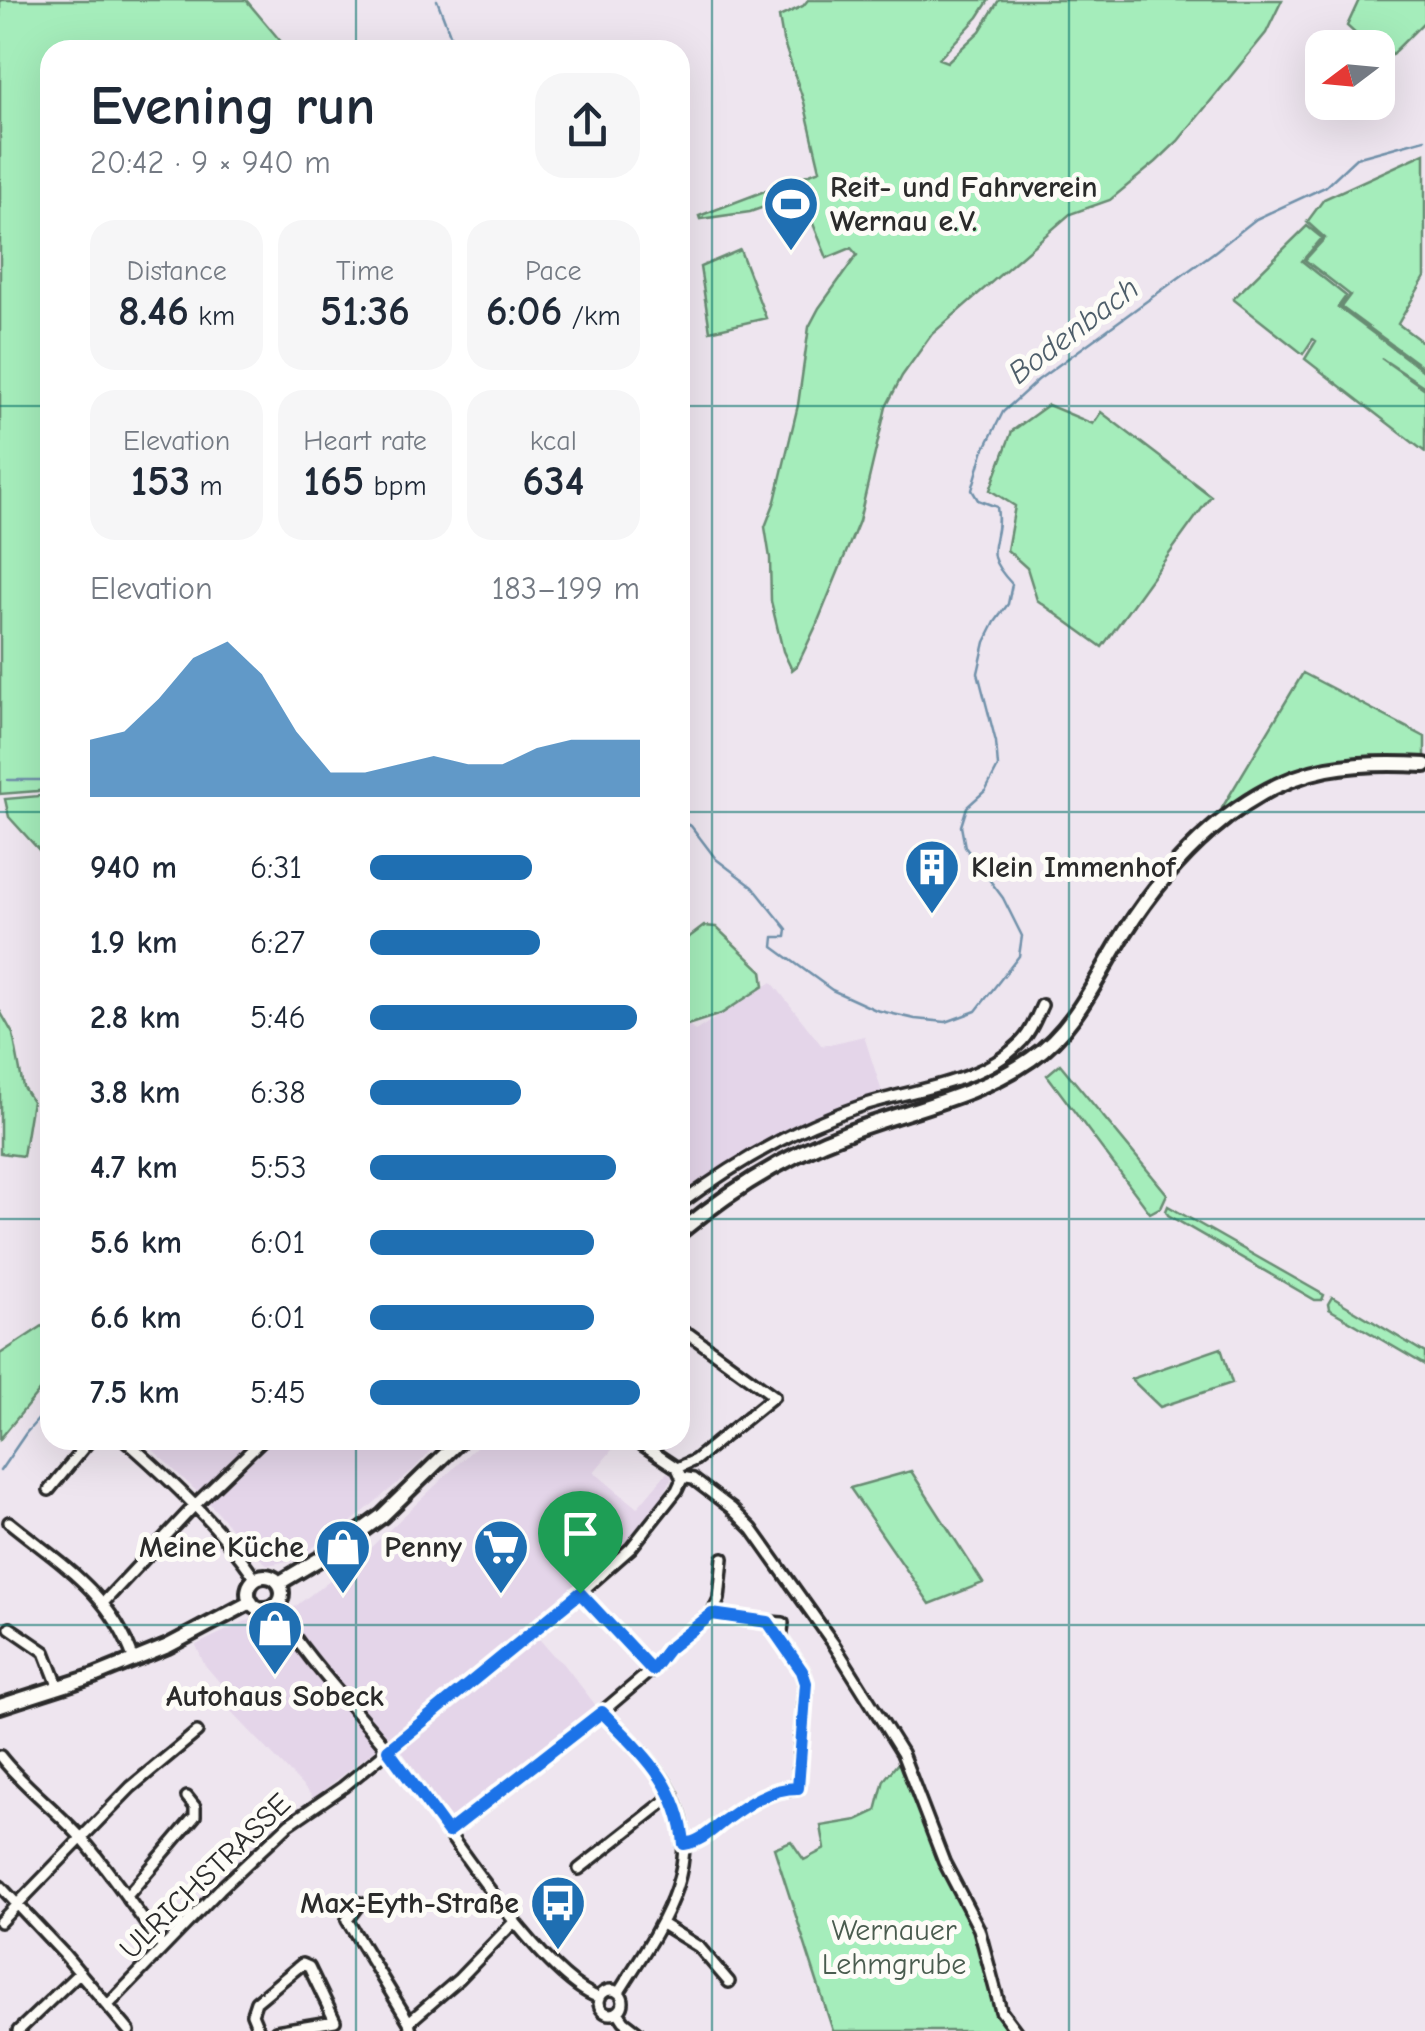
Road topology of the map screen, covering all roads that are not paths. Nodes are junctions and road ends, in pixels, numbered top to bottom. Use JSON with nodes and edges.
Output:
{"nodes":[{"id":1,"x":1425,"y":765,"type":"edge"},
{"id":2,"x":1042,"y":1004,"type":"dead end"},
{"id":3,"x":690,"y":1197,"type":"edge"},
{"id":4,"x":690,"y":1224,"type":"edge"},
{"id":5,"x":690,"y":1335,"type":"edge"},
{"id":6,"x":82,"y":1450,"type":"edge"},
{"id":7,"x":137,"y":1450,"type":"edge"},
{"id":8,"x":252,"y":1450,"type":"edge"},
{"id":9,"x":450,"y":1450,"type":"edge"},
{"id":10,"x":649,"y":1450,"type":"edge"},
{"id":11,"x":679,"y":1472,"type":"junction"},
{"id":12,"x":49,"y":1490,"type":"dead end"},
{"id":13,"x":195,"y":1505,"type":"junction"},
{"id":14,"x":9,"y":1522,"type":"dead end"},
{"id":15,"x":723,"y":1558,"type":"dead end"},
{"id":16,"x":256,"y":1579,"type":"junction"},
{"id":17,"x":279,"y":1583,"type":"junction"},
{"id":18,"x":580,"y":1593,"type":"junction"},
{"id":19,"x":104,"y":1602,"type":"junction"},
{"id":20,"x":251,"y":1602,"type":"junction"},
{"id":21,"x":274,"y":1607,"type":"junction"},
{"id":22,"x":712,"y":1614,"type":"junction"},
{"id":23,"x":10,"y":1628,"type":"dead end"},
{"id":24,"x":134,"y":1660,"type":"junction"},
{"id":25,"x":652,"y":1670,"type":"junction"},
{"id":26,"x":59,"y":1688,"type":"junction"},
{"id":27,"x":0,"y":1706,"type":"edge"},
{"id":28,"x":602,"y":1712,"type":"junction"},
{"id":29,"x":196,"y":1732,"type":"dead end"},
{"id":30,"x":388,"y":1750,"type":"junction"},
{"id":31,"x":0,"y":1756,"type":"edge"},
{"id":32,"x":672,"y":1794,"type":"junction"},
{"id":33,"x":186,"y":1797,"type":"dead end"},
{"id":34,"x":448,"y":1832,"type":"junction"},
{"id":35,"x":83,"y":1840,"type":"junction"},
{"id":36,"x":684,"y":1844,"type":"junction"},
{"id":37,"x":579,"y":1869,"type":"dead end"},
{"id":38,"x":0,"y":1886,"type":"edge"},
{"id":39,"x":127,"y":1896,"type":"junction"},
{"id":40,"x":360,"y":1903,"type":"dead end"},
{"id":41,"x":18,"y":1905,"type":"junction"},
{"id":42,"x":515,"y":1921,"type":"junction"},
{"id":43,"x":0,"y":1922,"type":"edge"},
{"id":44,"x":662,"y":1924,"type":"junction"},
{"id":45,"x":163,"y":1948,"type":"junction"},
{"id":46,"x":80,"y":1972,"type":"junction"},
{"id":47,"x":729,"y":1982,"type":"dead end"},
{"id":48,"x":619,"y":1992,"type":"junction"},
{"id":49,"x":600,"y":1998,"type":"junction"},
{"id":50,"x":108,"y":2005,"type":"junction"},
{"id":51,"x":618,"y":2012,"type":"junction"},
{"id":52,"x":410,"y":2026,"type":"edge"},
{"id":53,"x":18,"y":2031,"type":"edge"},
{"id":54,"x":129,"y":2031,"type":"edge"},
{"id":55,"x":259,"y":2031,"type":"edge"},
{"id":56,"x":276,"y":2031,"type":"edge"},
{"id":57,"x":637,"y":2031,"type":"edge"},
{"id":58,"x":1016,"y":2031,"type":"edge"}],
"edges":[{"from":1,"to":4,"type":"main road"},
{"from":2,"to":3,"type":"street"},
{"from":5,"to":11,"type":"street"},
{"from":6,"to":12,"type":"street"},
{"from":7,"to":13,"type":"street"},
{"from":8,"to":13,"type":"street"},
{"from":9,"to":17,"type":"main road"},
{"from":10,"to":11,"type":"street"},
{"from":11,"to":18,"type":"street","name":"ULRICHSTRASSE"},
{"from":11,"to":58,"type":"street"},
{"from":13,"to":16,"type":"street"},
{"from":13,"to":19,"type":"street"},
{"from":14,"to":19,"type":"street"},
{"from":15,"to":22,"type":"street"},
{"from":16,"to":17,"type":"main road"},
{"from":16,"to":20,"type":"main road"},
{"from":17,"to":21,"type":"main road"},
{"from":18,"to":25,"type":"street"},
{"from":18,"to":30,"type":"street","name":"ULRICHSTRASSE"},
{"from":19,"to":24,"type":"street"},
{"from":20,"to":21,"type":"main road"},
{"from":20,"to":24,"type":"main road"},
{"from":21,"to":30,"type":"street"},
{"from":22,"to":25,"type":"street"},
{"from":22,"to":36,"type":"street"},
{"from":23,"to":26,"type":"street"},
{"from":24,"to":26,"type":"main road"},
{"from":25,"to":28,"type":"street"},
{"from":26,"to":27,"type":"main road"},
{"from":28,"to":32,"type":"street"},
{"from":28,"to":34,"type":"street"},
{"from":29,"to":35,"type":"street"},
{"from":30,"to":34,"type":"street"},
{"from":30,"to":45,"type":"street","name":"ULRICHSTRASSE"},
{"from":31,"to":35,"type":"street"},
{"from":32,"to":36,"type":"street"},
{"from":32,"to":37,"type":"street"},
{"from":33,"to":39,"type":"street"},
{"from":34,"to":42,"type":"street"},
{"from":35,"to":39,"type":"street"},
{"from":35,"to":41,"type":"street"},
{"from":36,"to":44,"type":"street"},
{"from":38,"to":41,"type":"street"},
{"from":39,"to":45,"type":"street"},
{"from":40,"to":52,"type":"street"},
{"from":41,"to":43,"type":"street"},
{"from":41,"to":46,"type":"street"},
{"from":42,"to":49,"type":"street"},
{"from":42,"to":52,"type":"street"},
{"from":44,"to":47,"type":"street"},
{"from":44,"to":48,"type":"street"},
{"from":45,"to":50,"type":"street","name":"ULRICHSTRASSE"},
{"from":46,"to":50,"type":"street"},
{"from":46,"to":53,"type":"street"},
{"from":48,"to":49,"type":"street"},
{"from":48,"to":51,"type":"street"},
{"from":49,"to":51,"type":"street"},
{"from":50,"to":54,"type":"street"},
{"from":51,"to":57,"type":"street"},
{"from":55,"to":56,"type":"street"}]}
